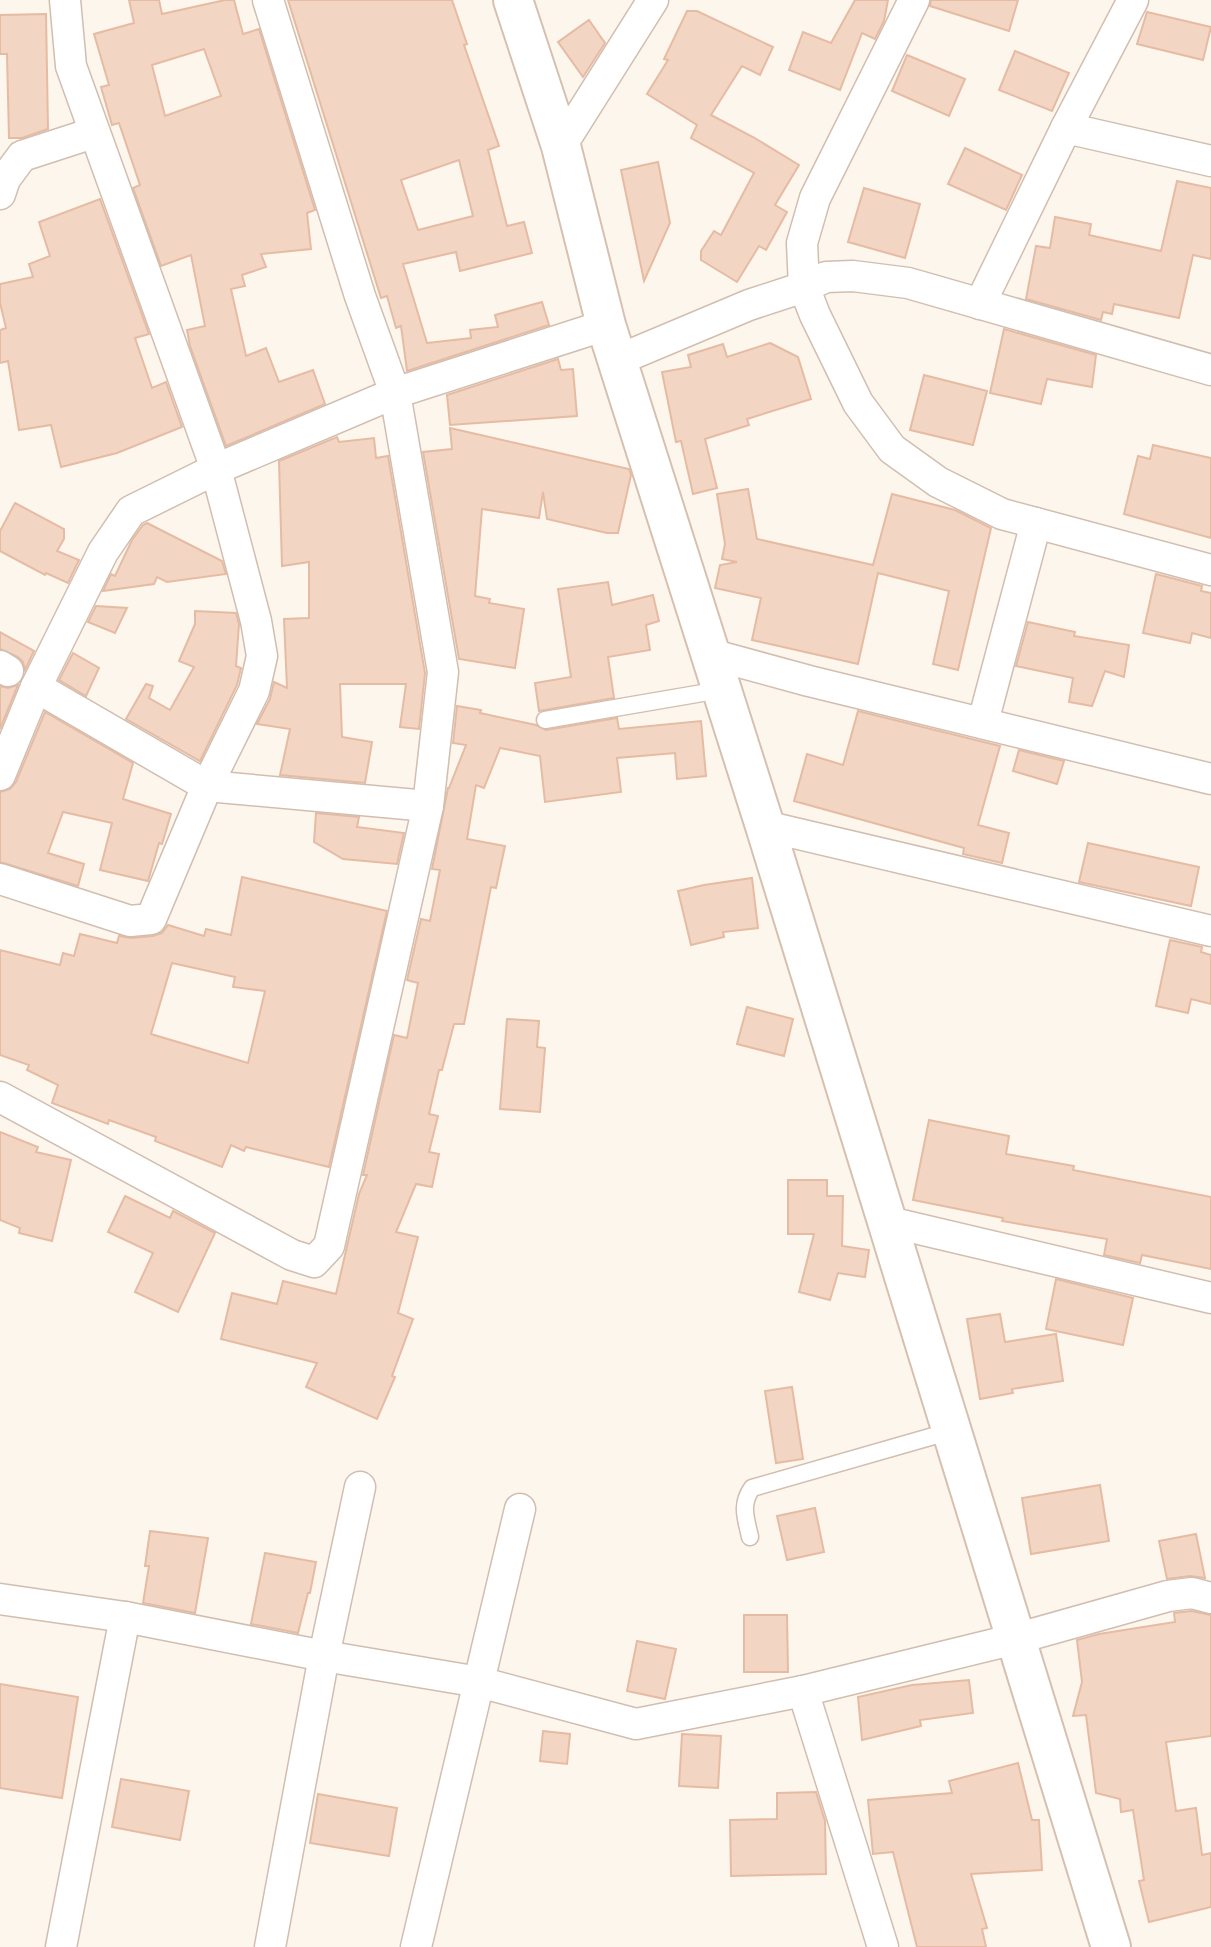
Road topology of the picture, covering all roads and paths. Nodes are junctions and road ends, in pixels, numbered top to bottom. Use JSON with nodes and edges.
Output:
{"nodes":[{"id":1,"x":65,"y":0,"type":"edge"},
{"id":2,"x":268,"y":0,"type":"edge"},
{"id":3,"x":513,"y":0,"type":"edge"},
{"id":4,"x":653,"y":0,"type":"edge"},
{"id":5,"x":914,"y":0,"type":"edge"},
{"id":6,"x":1133,"y":0,"type":"edge"},
{"id":7,"x":1066,"y":128,"type":"junction"},
{"id":8,"x":93,"y":133,"type":"junction"},
{"id":9,"x":561,"y":146,"type":"junction"},
{"id":10,"x":1211,"y":161,"type":"edge"},
{"id":11,"x":0,"y":194,"type":"edge"},
{"id":12,"x":804,"y":287,"type":"junction"},
{"id":13,"x":979,"y":304,"type":"junction"},
{"id":14,"x":612,"y":342,"type":"junction"},
{"id":15,"x":1211,"y":370,"type":"edge"},
{"id":16,"x":395,"y":393,"type":"junction"},
{"id":17,"x":216,"y":469,"type":"junction"},
{"id":18,"x":1036,"y":523,"type":"junction"},
{"id":19,"x":1211,"y":570,"type":"edge"},
{"id":20,"x":710,"y":654,"type":"junction"},
{"id":21,"x":36,"y":687,"type":"junction"},
{"id":22,"x":720,"y":690,"type":"junction"},
{"id":23,"x":545,"y":720,"type":"dead end"},
{"id":24,"x":983,"y":722,"type":"junction"},
{"id":25,"x":0,"y":775,"type":"edge"},
{"id":26,"x":1211,"y":779,"type":"edge"},
{"id":27,"x":207,"y":786,"type":"junction"},
{"id":28,"x":428,"y":806,"type":"junction"},
{"id":29,"x":765,"y":826,"type":"junction"},
{"id":30,"x":0,"y":879,"type":"edge"},
{"id":31,"x":1211,"y":931,"type":"edge"},
{"id":32,"x":0,"y":1097,"type":"edge"},
{"id":33,"x":885,"y":1221,"type":"junction"},
{"id":34,"x":1211,"y":1298,"type":"edge"},
{"id":35,"x":951,"y":1431,"type":"junction"},
{"id":36,"x":360,"y":1487,"type":"dead end"},
{"id":37,"x":520,"y":1508,"type":"dead end"},
{"id":38,"x":750,"y":1537,"type":"dead end"},
{"id":39,"x":1211,"y":1598,"type":"edge"},
{"id":40,"x":0,"y":1599,"type":"edge"},
{"id":41,"x":125,"y":1617,"type":"junction"},
{"id":42,"x":1016,"y":1639,"type":"junction"},
{"id":43,"x":324,"y":1656,"type":"junction"},
{"id":44,"x":479,"y":1682,"type":"junction"},
{"id":45,"x":803,"y":1691,"type":"junction"},
{"id":46,"x":61,"y":1947,"type":"edge"},
{"id":47,"x":270,"y":1947,"type":"edge"},
{"id":48,"x":416,"y":1947,"type":"edge"},
{"id":49,"x":883,"y":1947,"type":"edge"},
{"id":50,"x":1111,"y":1947,"type":"edge"}],
"edges":[{"from":1,"to":8,"type":"street"},
{"from":2,"to":16,"type":"street"},
{"from":3,"to":9,"type":"street"},
{"from":4,"to":9,"type":"street"},
{"from":5,"to":12,"type":"street"},
{"from":6,"to":7,"type":"street"},
{"from":7,"to":10,"type":"street"},
{"from":7,"to":13,"type":"street"},
{"from":8,"to":11,"type":"street"},
{"from":8,"to":17,"type":"street"},
{"from":9,"to":14,"type":"street"},
{"from":12,"to":13,"type":"street"},
{"from":12,"to":14,"type":"street"},
{"from":12,"to":18,"type":"street"},
{"from":13,"to":15,"type":"street"},
{"from":14,"to":16,"type":"street"},
{"from":14,"to":20,"type":"street"},
{"from":16,"to":17,"type":"street"},
{"from":16,"to":28,"type":"street"},
{"from":17,"to":21,"type":"street"},
{"from":17,"to":27,"type":"street"},
{"from":18,"to":19,"type":"street"},
{"from":18,"to":24,"type":"street"},
{"from":20,"to":22,"type":"street"},
{"from":20,"to":24,"type":"street"},
{"from":21,"to":25,"type":"street"},
{"from":21,"to":27,"type":"street"},
{"from":22,"to":23,"type":"lane"},
{"from":22,"to":29,"type":"street"},
{"from":24,"to":26,"type":"street"},
{"from":27,"to":28,"type":"street"},
{"from":27,"to":30,"type":"street"},
{"from":28,"to":32,"type":"street"},
{"from":29,"to":31,"type":"street"},
{"from":29,"to":33,"type":"street"},
{"from":33,"to":34,"type":"street"},
{"from":33,"to":35,"type":"street"},
{"from":35,"to":38,"type":"lane"},
{"from":35,"to":42,"type":"street"},
{"from":36,"to":43,"type":"street"},
{"from":37,"to":44,"type":"street"},
{"from":39,"to":42,"type":"street"},
{"from":40,"to":41,"type":"street"},
{"from":41,"to":43,"type":"street"},
{"from":41,"to":46,"type":"street"},
{"from":42,"to":45,"type":"street"},
{"from":42,"to":50,"type":"street"},
{"from":43,"to":44,"type":"street"},
{"from":43,"to":47,"type":"street"},
{"from":44,"to":45,"type":"street"},
{"from":44,"to":48,"type":"street"},
{"from":45,"to":49,"type":"street"}]}
